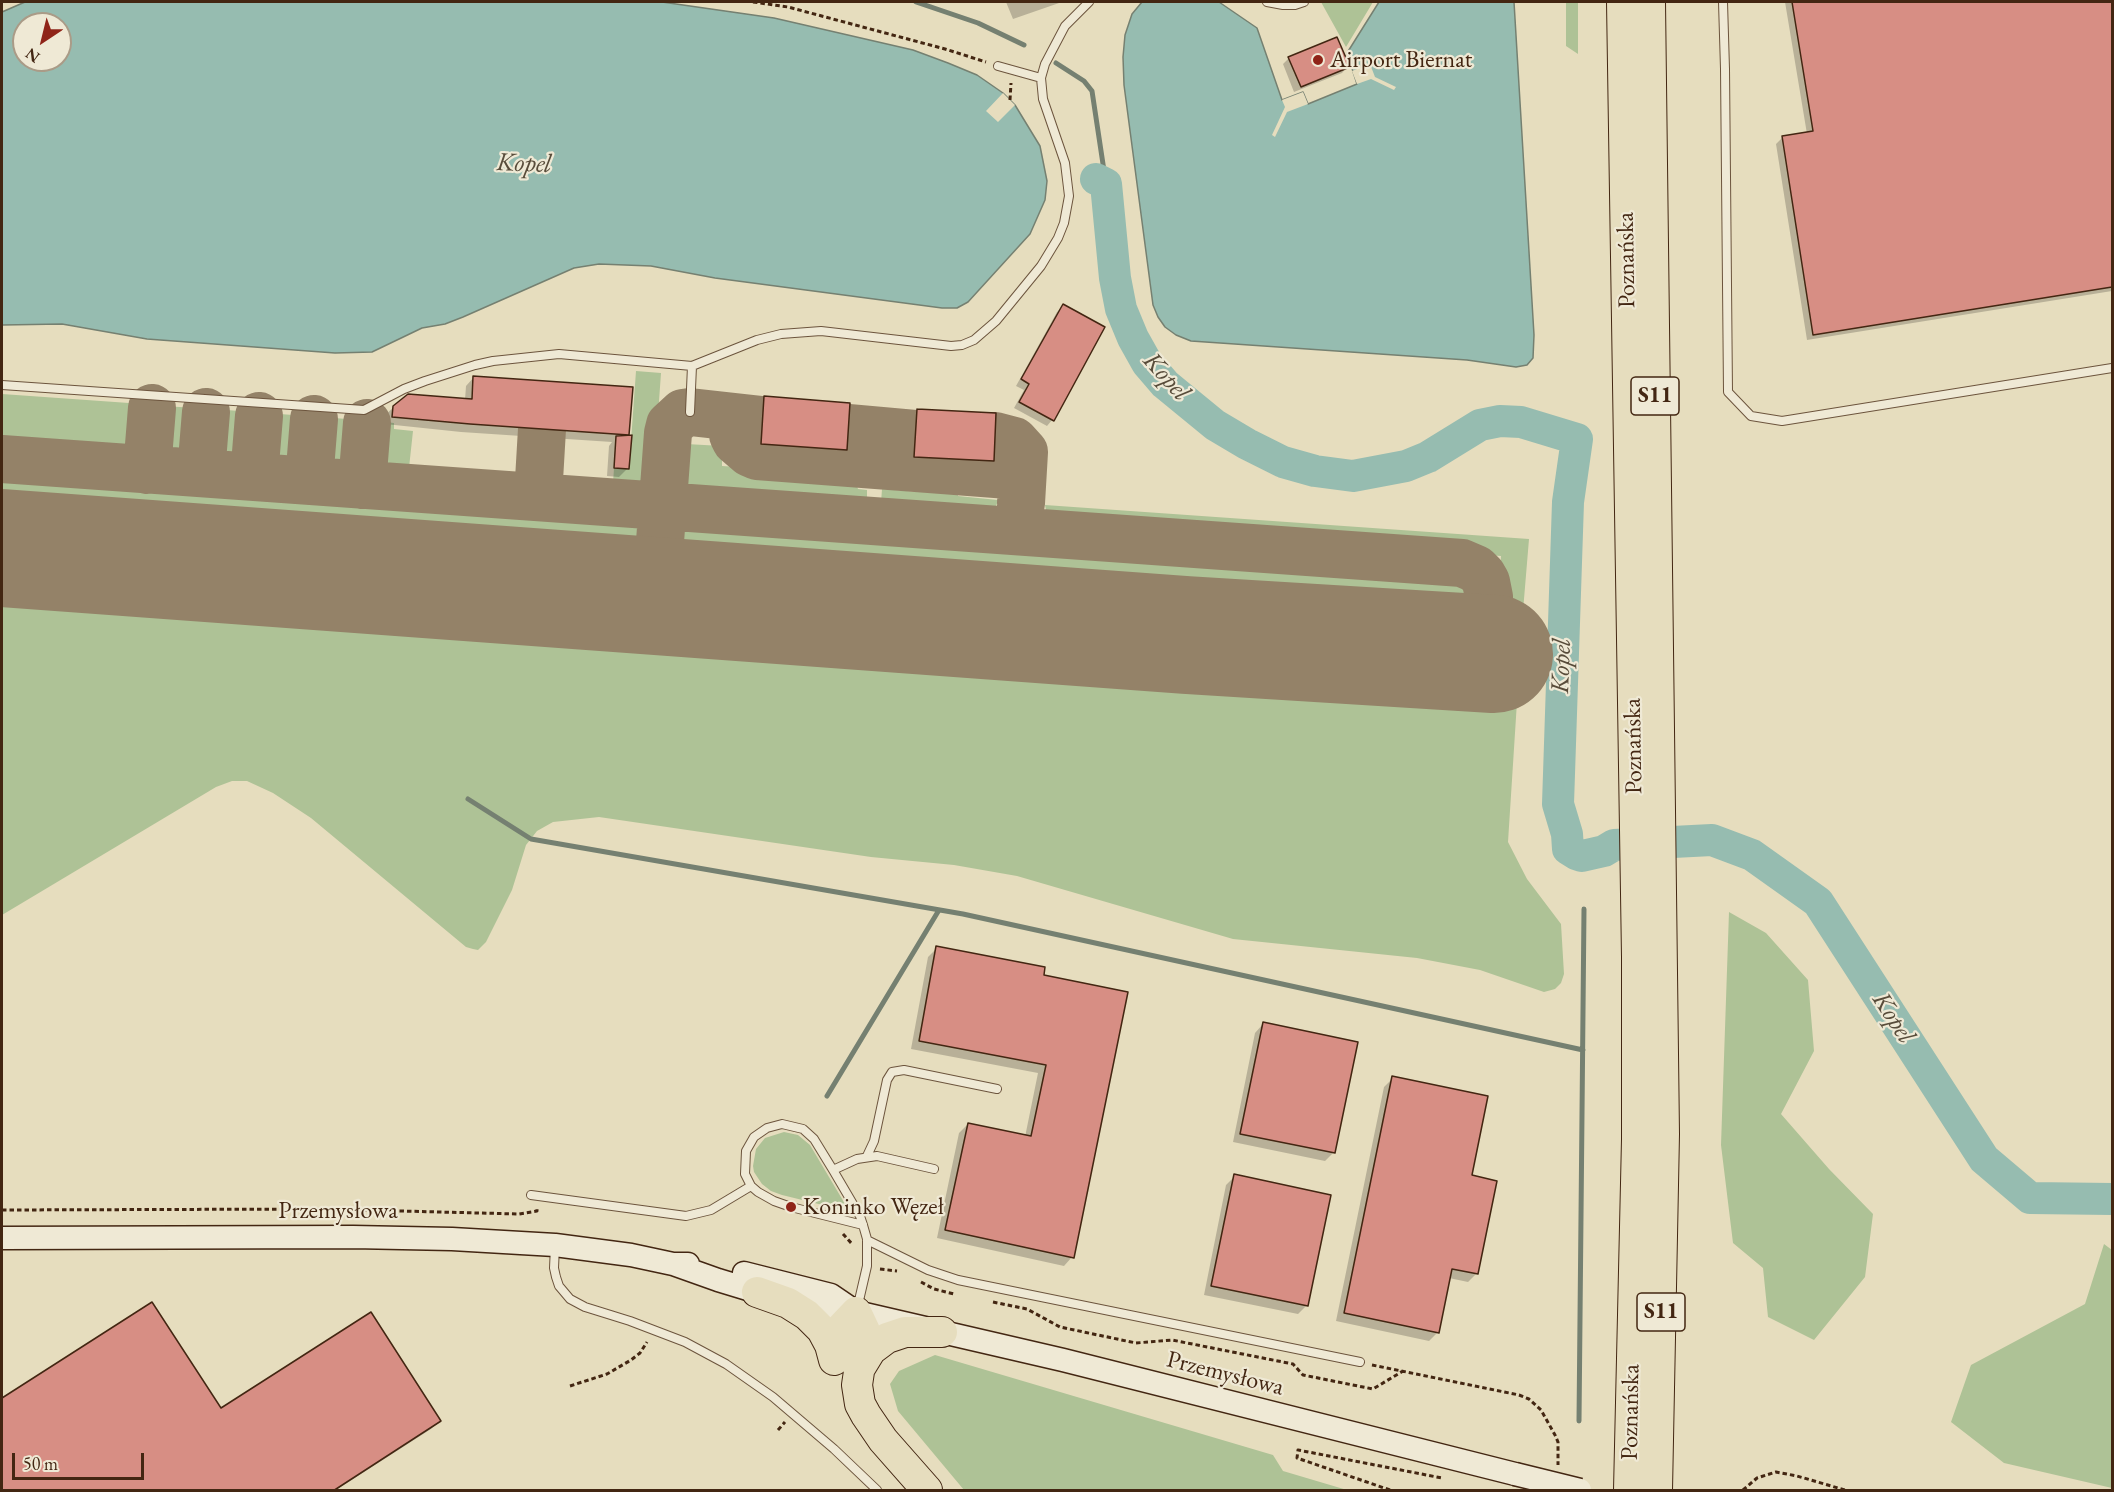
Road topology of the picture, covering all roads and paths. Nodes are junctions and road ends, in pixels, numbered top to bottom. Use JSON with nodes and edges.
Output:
{"nodes":[{"id":1,"x":753,"y":2,"type":"edge"},
{"id":2,"x":1089,"y":2,"type":"edge"},
{"id":3,"x":1267,"y":2,"type":"edge"},
{"id":4,"x":1304,"y":2,"type":"edge"},
{"id":5,"x":1622,"y":2,"type":"edge"},
{"id":6,"x":1650,"y":2,"type":"edge"},
{"id":7,"x":1723,"y":2,"type":"edge"},
{"id":8,"x":998,"y":66,"type":"joint"},
{"id":9,"x":1041,"y":78,"type":"junction"},
{"id":10,"x":692,"y":366,"type":"junction"},
{"id":11,"x":2112,"y":368,"type":"edge"},
{"id":12,"x":2,"y":385,"type":"edge"},
{"id":13,"x":690,"y":412,"type":"dead end"},
{"id":14,"x":1647,"y":789,"type":"junction"},
{"id":15,"x":1649,"y":874,"type":"junction"},
{"id":16,"x":997,"y":1089,"type":"dead end"},
{"id":17,"x":867,"y":1156,"type":"junction"},
{"id":18,"x":934,"y":1169,"type":"dead end"},
{"id":19,"x":833,"y":1170,"type":"junction"},
{"id":20,"x":751,"y":1186,"type":"junction"},
{"id":21,"x":536,"y":1195,"type":"joint"},
{"id":22,"x":2,"y":1210,"type":"edge"},
{"id":23,"x":863,"y":1225,"type":"junction"},
{"id":24,"x":2,"y":1238,"type":"edge"},
{"id":25,"x":867,"y":1240,"type":"junction"},
{"id":26,"x":555,"y":1245,"type":"junction"},
{"id":27,"x":673,"y":1264,"type":"junction"},
{"id":28,"x":878,"y":1269,"type":"dead end"},
{"id":29,"x":904,"y":1273,"type":"dead end"},
{"id":30,"x":914,"y":1279,"type":"dead end"},
{"id":31,"x":757,"y":1292,"type":"junction"},
{"id":32,"x":957,"y":1294,"type":"dead end"},
{"id":33,"x":992,"y":1302,"type":"dead end"},
{"id":34,"x":856,"y":1312,"type":"junction"},
{"id":35,"x":653,"y":1329,"type":"junction"},
{"id":36,"x":942,"y":1332,"type":"junction"},
{"id":37,"x":1360,"y":1362,"type":"joint"},
{"id":38,"x":847,"y":1363,"type":"junction"},
{"id":39,"x":1403,"y":1371,"type":"junction"},
{"id":40,"x":570,"y":1386,"type":"dead end"},
{"id":41,"x":1558,"y":1471,"type":"dead end"},
{"id":42,"x":1448,"y":1479,"type":"dead end"},
{"id":43,"x":877,"y":1491,"type":"edge"},
{"id":44,"x":927,"y":1491,"type":"edge"},
{"id":45,"x":1390,"y":1491,"type":"edge"},
{"id":46,"x":1580,"y":1491,"type":"edge"},
{"id":47,"x":1629,"y":1491,"type":"edge"},
{"id":48,"x":1657,"y":1491,"type":"edge"},
{"id":49,"x":1743,"y":1491,"type":"edge"},
{"id":50,"x":1845,"y":1491,"type":"edge"}],
"edges":[{"from":1,"to":8,"type":"path"},
{"from":2,"to":9,"type":"lane"},
{"from":3,"to":4,"type":"lane"},
{"from":5,"to":14,"type":"highway","name":"Poznańska","number":"S11"},
{"from":6,"to":14,"type":"highway","name":"Poznańska","number":"S11"},
{"from":7,"to":11,"type":"lane"},
{"from":8,"to":9,"type":"lane"},
{"from":9,"to":10,"type":"lane"},
{"from":10,"to":12,"type":"lane"},
{"from":10,"to":13,"type":"lane"},
{"from":14,"to":15,"type":"highway","name":"Poznańska","number":"S11"},
{"from":15,"to":47,"type":"highway","name":"Poznańska","number":"S11"},
{"from":15,"to":48,"type":"highway","name":"Poznańska","number":"S11"},
{"from":16,"to":17,"type":"lane"},
{"from":17,"to":18,"type":"lane"},
{"from":17,"to":19,"type":"lane"},
{"from":19,"to":20,"type":"lane"},
{"from":19,"to":23,"type":"lane"},
{"from":20,"to":21,"type":"lane"},
{"from":20,"to":23,"type":"lane"},
{"from":21,"to":22,"type":"path"},
{"from":23,"to":25,"type":"lane"},
{"from":24,"to":26,"type":"street","name":"Przemysłowa"},
{"from":25,"to":34,"type":"lane"},
{"from":25,"to":37,"type":"lane"},
{"from":26,"to":27,"type":"street","name":"Przemysłowa"},
{"from":26,"to":35,"type":"lane"},
{"from":27,"to":31,"type":"street","name":"Przemysłowa"},
{"from":27,"to":34,"type":"street","name":"Przemysłowa"},
{"from":28,"to":29,"type":"path"},
{"from":30,"to":32,"type":"path"},
{"from":31,"to":34,"type":"street","name":"Przemysłowa"},
{"from":31,"to":38,"type":"highway"},
{"from":33,"to":39,"type":"path"},
{"from":34,"to":36,"type":"street","name":"Przemysłowa"},
{"from":34,"to":38,"type":"highway"},
{"from":35,"to":40,"type":"path"},
{"from":35,"to":43,"type":"lane"},
{"from":36,"to":38,"type":"highway"},
{"from":36,"to":46,"type":"street","name":"Przemysłowa","bridge":true},
{"from":37,"to":39,"type":"path"},
{"from":38,"to":44,"type":"highway"},
{"from":39,"to":41,"type":"path"},
{"from":42,"to":45,"type":"path"},
{"from":49,"to":50,"type":"path"}]}
